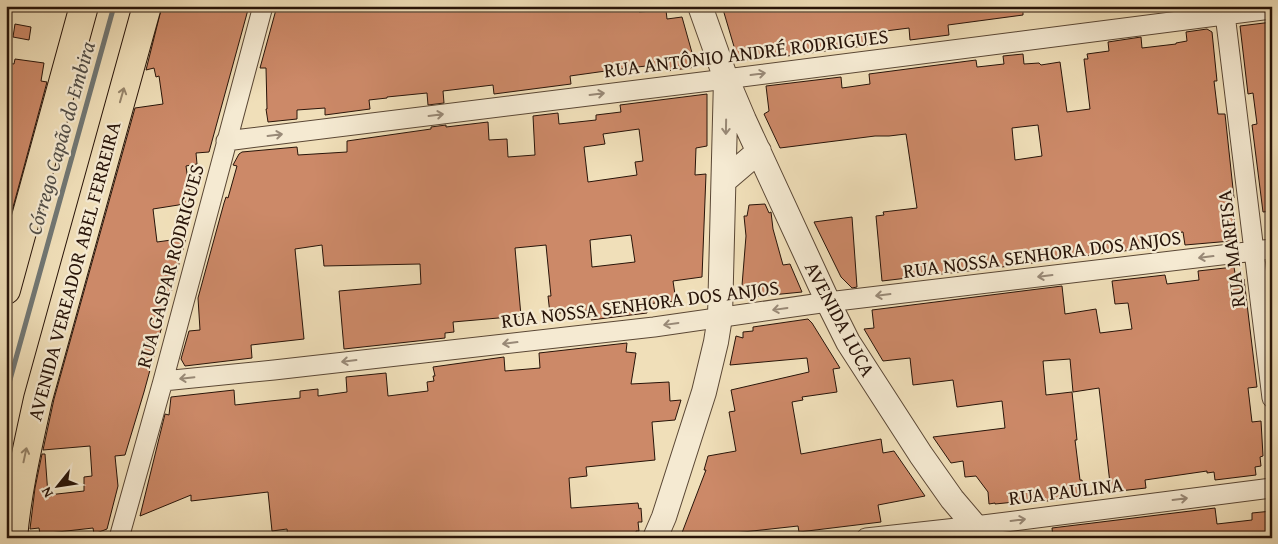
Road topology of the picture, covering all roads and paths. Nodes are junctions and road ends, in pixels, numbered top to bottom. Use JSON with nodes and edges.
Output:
{"nodes":[{"id":1,"x":84,"y":6,"type":"edge"},
{"id":2,"x":146,"y":6,"type":"edge"},
{"id":3,"x":263,"y":6,"type":"edge"},
{"id":4,"x":700,"y":6,"type":"edge"},
{"id":5,"x":1272,"y":9,"type":"edge"},
{"id":6,"x":1224,"y":10,"type":"edge"},
{"id":7,"x":726,"y":79,"type":"junction"},
{"id":8,"x":226,"y":141,"type":"junction"},
{"id":9,"x":758,"y":151,"type":"junction"},
{"id":10,"x":724,"y":181,"type":"junction"},
{"id":11,"x":1263,"y":250,"type":"edge"},
{"id":12,"x":6,"y":290,"type":"edge"},
{"id":13,"x":828,"y":302,"type":"junction"},
{"id":14,"x":720,"y":317,"type":"junction"},
{"id":15,"x":163,"y":381,"type":"junction"},
{"id":16,"x":1272,"y":398,"type":"edge"},
{"id":17,"x":1272,"y":488,"type":"edge"},
{"id":18,"x":982,"y":532,"type":"edge"},
{"id":19,"x":13,"y":538,"type":"edge"},
{"id":20,"x":119,"y":538,"type":"edge"},
{"id":21,"x":656,"y":538,"type":"edge"},
{"id":22,"x":866,"y":538,"type":"edge"}],
"edges":[{"from":1,"to":12,"type":"main road"},
{"from":19,"to":2,"type":"main road","name":"AVENIDA VEREADOR ABEL FERREIRA","one_way":true},
{"from":3,"to":8,"type":"street","name":"RUA GASPAR RODRIGUES"},
{"from":4,"to":7,"type":"street","name":"AVENIDA LUCA"},
{"from":5,"to":6,"type":"street","name":"RUA ANTÔNIO ANDRÉ RODRIGUES"},
{"from":7,"to":6,"type":"street","name":"RUA ANTÔNIO ANDRÉ RODRIGUES","one_way":true},
{"from":6,"to":11,"type":"street","name":"RUA MARFISA"},
{"from":8,"to":7,"type":"street","name":"RUA ANTÔNIO ANDRÉ RODRIGUES","one_way":true},
{"from":7,"to":9,"type":"street","name":"AVENIDA LUCA"},
{"from":7,"to":10,"type":"street","one_way":true},
{"from":8,"to":15,"type":"street","name":"RUA GASPAR RODRIGUES"},
{"from":9,"to":10,"type":"street"},
{"from":9,"to":13,"type":"street","name":"AVENIDA LUCA"},
{"from":10,"to":14,"type":"street"},
{"from":11,"to":13,"type":"street","name":"RUA NOSSA SENHORA DOS ANJOS","one_way":true},
{"from":11,"to":16,"type":"street","name":"RUA MARFISA"},
{"from":13,"to":14,"type":"street","name":"RUA NOSSA SENHORA DOS ANJOS","one_way":true},
{"from":13,"to":18,"type":"street","name":"AVENIDA LUCA"},
{"from":14,"to":15,"type":"street","name":"RUA NOSSA SENHORA DOS ANJOS","one_way":true},
{"from":14,"to":21,"type":"street"},
{"from":15,"to":20,"type":"street","name":"RUA GASPAR RODRIGUES"},
{"from":18,"to":17,"type":"street","name":"RUA PAULINA","one_way":true},
{"from":18,"to":22,"type":"street","name":"RUA PAULINA"}]}
